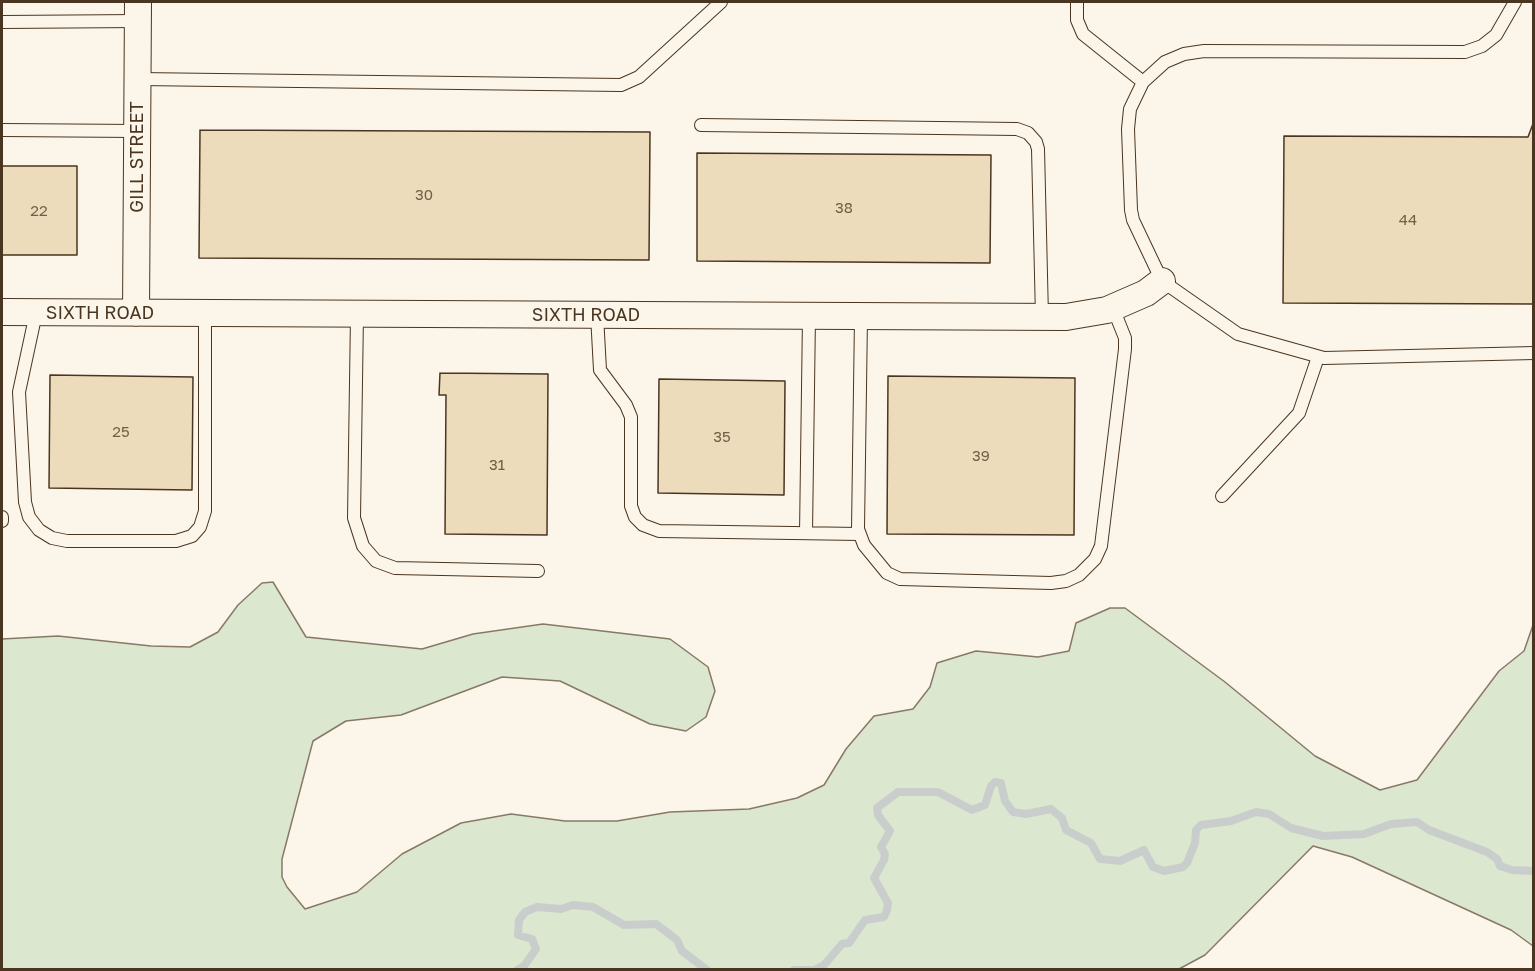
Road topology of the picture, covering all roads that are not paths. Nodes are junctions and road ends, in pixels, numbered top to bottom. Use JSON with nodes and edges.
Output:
{"nodes":[{"id":1,"x":721,"y":2,"type":"edge"},
{"id":2,"x":1077,"y":2,"type":"edge"},
{"id":3,"x":1515,"y":2,"type":"edge"},
{"id":4,"x":138,"y":11,"type":"edge"},
{"id":5,"x":2,"y":22,"type":"edge"},
{"id":6,"x":138,"y":79,"type":"junction"},
{"id":7,"x":1143,"y":82,"type":"junction"},
{"id":8,"x":701,"y":125,"type":"dead end"},
{"id":9,"x":2,"y":130,"type":"edge"},
{"id":10,"x":137,"y":131,"type":"junction"},
{"id":11,"x":1162,"y":281,"type":"junction"},
{"id":12,"x":1113,"y":308,"type":"junction"},
{"id":13,"x":2,"y":312,"type":"edge"},
{"id":14,"x":36,"y":313,"type":"junction"},
{"id":15,"x":136,"y":313,"type":"junction"},
{"id":16,"x":205,"y":313,"type":"junction"},
{"id":17,"x":357,"y":314,"type":"junction"},
{"id":18,"x":597,"y":315,"type":"junction"},
{"id":19,"x":808,"y":316,"type":"junction"},
{"id":20,"x":861,"y":316,"type":"junction"},
{"id":21,"x":1042,"y":317,"type":"junction"},
{"id":22,"x":1533,"y":353,"type":"edge"},
{"id":23,"x":1318,"y":357,"type":"junction"},
{"id":24,"x":1222,"y":496,"type":"dead end"},
{"id":25,"x":806,"y":533,"type":"junction"},
{"id":26,"x":858,"y":534,"type":"junction"},
{"id":27,"x":538,"y":571,"type":"dead end"}],
"edges":[{"from":1,"to":6,"type":"lane"},
{"from":2,"to":7,"type":"lane"},
{"from":3,"to":7,"type":"lane"},
{"from":4,"to":5,"type":"lane"},
{"from":4,"to":6,"type":"street","name":"GILL STREET"},
{"from":6,"to":10,"type":"street","name":"GILL STREET"},
{"from":7,"to":11,"type":"lane"},
{"from":8,"to":21,"type":"lane"},
{"from":9,"to":10,"type":"lane"},
{"from":10,"to":15,"type":"street","name":"GILL STREET"},
{"from":11,"to":12,"type":"street","name":"SIXTH ROAD"},
{"from":11,"to":23,"type":"lane"},
{"from":12,"to":21,"type":"street","name":"SIXTH ROAD"},
{"from":12,"to":26,"type":"lane"},
{"from":13,"to":14,"type":"street","name":"SIXTH ROAD"},
{"from":14,"to":15,"type":"street","name":"SIXTH ROAD"},
{"from":14,"to":16,"type":"lane"},
{"from":15,"to":16,"type":"street","name":"SIXTH ROAD"},
{"from":16,"to":17,"type":"street","name":"SIXTH ROAD"},
{"from":17,"to":18,"type":"street","name":"SIXTH ROAD"},
{"from":17,"to":27,"type":"lane"},
{"from":18,"to":19,"type":"street","name":"SIXTH ROAD"},
{"from":18,"to":25,"type":"lane"},
{"from":19,"to":20,"type":"street","name":"SIXTH ROAD"},
{"from":19,"to":25,"type":"lane"},
{"from":20,"to":21,"type":"street","name":"SIXTH ROAD"},
{"from":20,"to":26,"type":"lane"},
{"from":22,"to":23,"type":"lane"},
{"from":23,"to":24,"type":"lane"},
{"from":25,"to":26,"type":"lane"}]}
